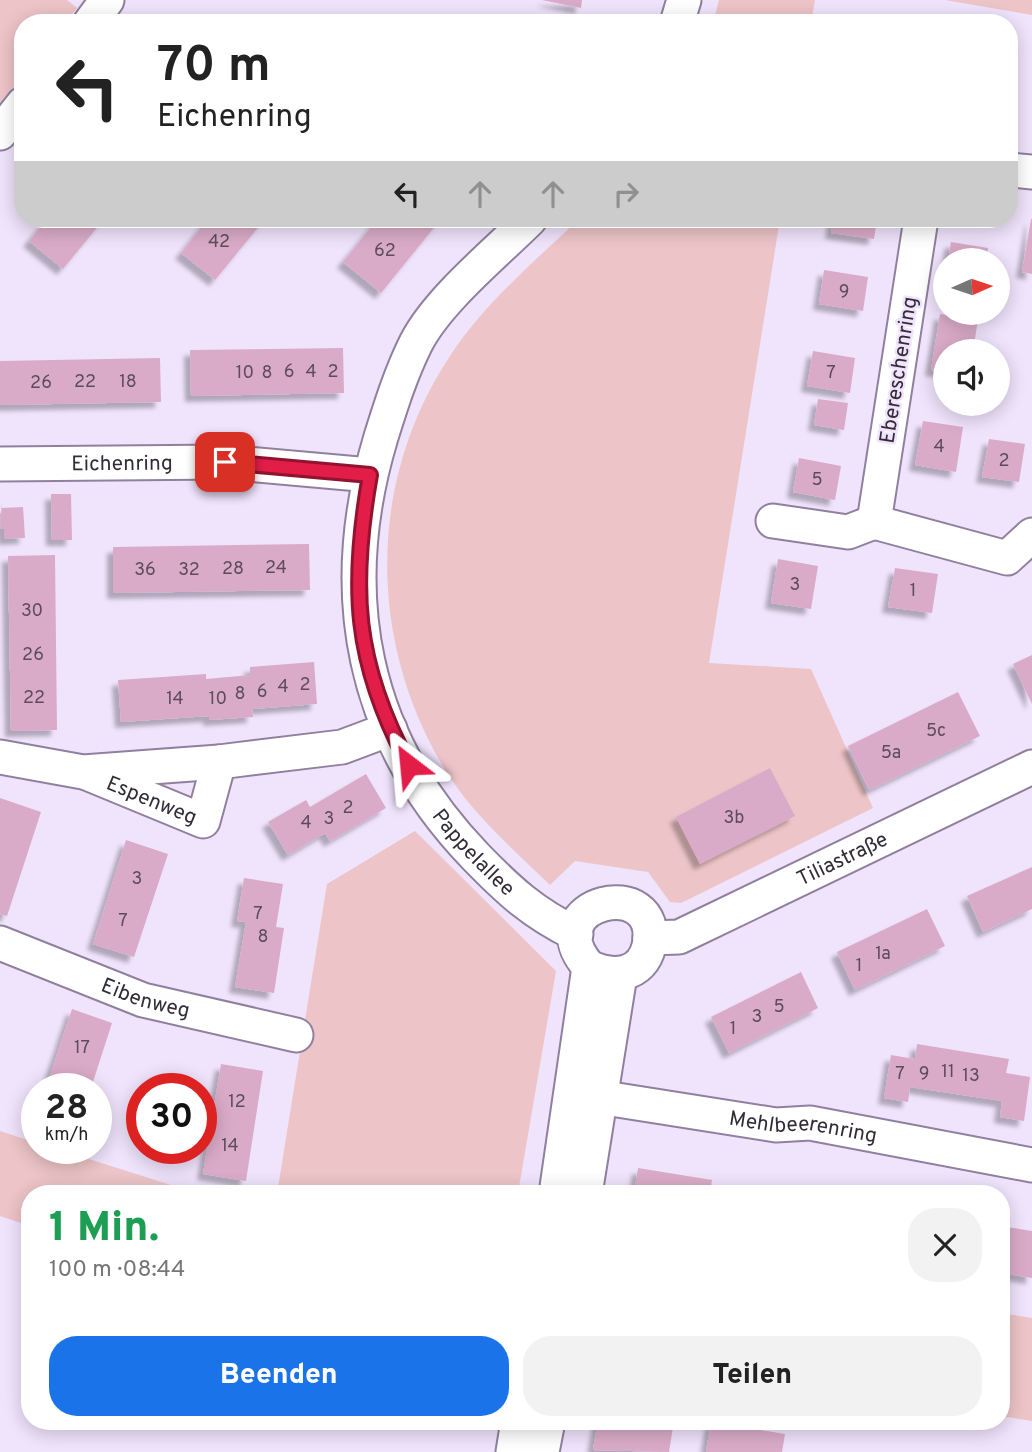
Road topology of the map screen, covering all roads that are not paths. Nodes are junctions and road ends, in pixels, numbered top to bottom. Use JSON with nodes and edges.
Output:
{"nodes":[{"id":1,"x":14,"y":115,"type":"edge"},
{"id":2,"x":0,"y":132,"type":"edge"},
{"id":3,"x":521,"y":228,"type":"edge"},
{"id":4,"x":920,"y":228,"type":"edge"},
{"id":5,"x":0,"y":464,"type":"edge"},
{"id":6,"x":370,"y":475,"type":"junction"},
{"id":7,"x":772,"y":521,"type":"dead end"},
{"id":8,"x":874,"y":522,"type":"junction"},
{"id":9,"x":1032,"y":535,"type":"edge"},
{"id":10,"x":390,"y":729,"type":"junction"},
{"id":11,"x":0,"y":757,"type":"edge"},
{"id":12,"x":219,"y":762,"type":"junction"},
{"id":13,"x":1032,"y":768,"type":"edge"},
{"id":14,"x":83,"y":772,"type":"junction"},
{"id":15,"x":576,"y":933,"type":"junction"},
{"id":16,"x":650,"y":938,"type":"junction"},
{"id":17,"x":0,"y":943,"type":"edge"},
{"id":18,"x":605,"y":971,"type":"junction"},
{"id":19,"x":296,"y":1035,"type":"dead end"},
{"id":20,"x":587,"y":1095,"type":"junction"},
{"id":21,"x":1032,"y":1164,"type":"edge"},
{"id":22,"x":559,"y":1185,"type":"edge"},
{"id":23,"x":585,"y":1185,"type":"edge"},
{"id":24,"x":517,"y":1430,"type":"edge"},
{"id":25,"x":546,"y":1430,"type":"edge"},
{"id":26,"x":513,"y":1452,"type":"edge"},
{"id":27,"x":542,"y":1452,"type":"edge"}],
"edges":[{"from":1,"to":2,"type":"street"},
{"from":3,"to":6,"type":"street","name":"Pappelallee"},
{"from":4,"to":8,"type":"street","name":"Ebereschenring"},
{"from":5,"to":6,"type":"street","name":"Eichenring"},
{"from":6,"to":10,"type":"street","name":"Pappelallee"},
{"from":7,"to":8,"type":"street"},
{"from":8,"to":9,"type":"street"},
{"from":10,"to":12,"type":"street","name":"Espenweg"},
{"from":10,"to":15,"type":"street","name":"Pappelallee"},
{"from":11,"to":14,"type":"street","name":"Espenweg"},
{"from":12,"to":14,"type":"street","name":"Espenweg"},
{"from":12,"to":14,"type":"street","name":"Espenweg"},
{"from":13,"to":16,"type":"street","name":"Tiliastraße"},
{"from":15,"to":16,"type":"street"},
{"from":15,"to":18,"type":"street"},
{"from":16,"to":18,"type":"street"},
{"from":17,"to":19,"type":"street","name":"Eibenweg"},
{"from":18,"to":20,"type":"street"},
{"from":20,"to":21,"type":"street","name":"Mehlbeerenring"},
{"from":20,"to":22,"type":"street"},
{"from":20,"to":23,"type":"street"},
{"from":24,"to":26,"type":"street"},
{"from":25,"to":27,"type":"street"}]}
